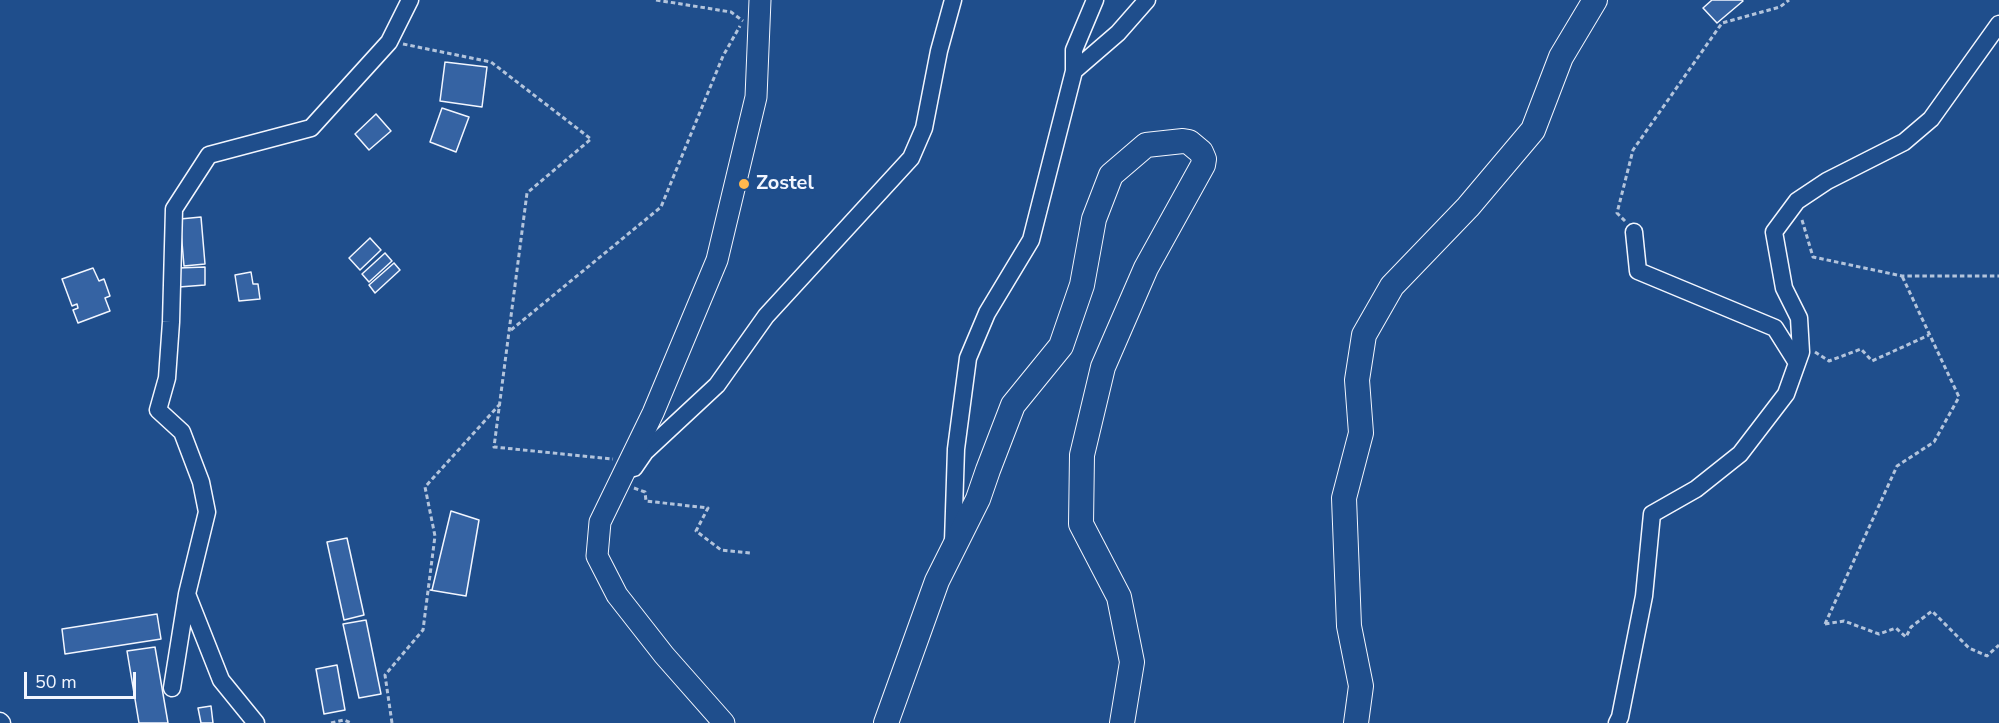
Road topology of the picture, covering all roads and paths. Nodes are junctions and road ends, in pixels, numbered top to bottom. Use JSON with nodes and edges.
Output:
{"nodes":[{"id":1,"x":410,"y":0,"type":"edge"},
{"id":2,"x":656,"y":0,"type":"edge"},
{"id":3,"x":953,"y":0,"type":"edge"},
{"id":4,"x":1095,"y":0,"type":"edge"},
{"id":5,"x":1147,"y":0,"type":"edge"},
{"id":6,"x":1595,"y":0,"type":"edge"},
{"id":7,"x":1789,"y":0,"type":"edge"},
{"id":8,"x":754,"y":7,"type":"edge"},
{"id":9,"x":743,"y":21,"type":"junction"},
{"id":10,"x":1999,"y":24,"type":"edge"},
{"id":11,"x":389,"y":42,"type":"junction"},
{"id":12,"x":1074,"y":71,"type":"junction"},
{"id":13,"x":1797,"y":201,"type":"junction"},
{"id":14,"x":1634,"y":232,"type":"joint"},
{"id":15,"x":1902,"y":276,"type":"junction"},
{"id":16,"x":1999,"y":276,"type":"edge"},
{"id":17,"x":510,"y":331,"type":"junction"},
{"id":18,"x":1929,"y":335,"type":"junction"},
{"id":19,"x":1805,"y":360,"type":"junction"},
{"id":20,"x":500,"y":404,"type":"junction"},
{"id":21,"x":630,"y":460,"type":"junction"},
{"id":22,"x":608,"y":502,"type":"junction"},
{"id":23,"x":953,"y":550,"type":"junction"},
{"id":24,"x":750,"y":553,"type":"dead end"},
{"id":25,"x":187,"y":594,"type":"junction"},
{"id":26,"x":1999,"y":645,"type":"edge"},
{"id":27,"x":172,"y":687,"type":"dead end"},
{"id":28,"x":256,"y":723,"type":"edge"},
{"id":29,"x":331,"y":723,"type":"edge"},
{"id":30,"x":351,"y":723,"type":"edge"},
{"id":31,"x":392,"y":723,"type":"edge"},
{"id":32,"x":724,"y":723,"type":"edge"},
{"id":33,"x":886,"y":723,"type":"edge"},
{"id":34,"x":1122,"y":723,"type":"edge"},
{"id":35,"x":1356,"y":723,"type":"edge"},
{"id":36,"x":1617,"y":723,"type":"edge"}],
"edges":[{"from":1,"to":11,"type":"street"},
{"from":2,"to":9,"type":"path"},
{"from":3,"to":22,"type":"street"},
{"from":4,"to":12,"type":"street"},
{"from":5,"to":12,"type":"street"},
{"from":6,"to":35,"type":"highway"},
{"from":7,"to":14,"type":"path"},
{"from":8,"to":9,"type":"path"},
{"from":8,"to":21,"type":"main road"},
{"from":9,"to":17,"type":"path"},
{"from":10,"to":13,"type":"street"},
{"from":11,"to":17,"type":"path"},
{"from":11,"to":25,"type":"street"},
{"from":12,"to":23,"type":"street"},
{"from":13,"to":15,"type":"path"},
{"from":13,"to":19,"type":"street"},
{"from":14,"to":19,"type":"street"},
{"from":15,"to":16,"type":"path"},
{"from":15,"to":18,"type":"path"},
{"from":17,"to":20,"type":"path"},
{"from":18,"to":19,"type":"path"},
{"from":18,"to":26,"type":"path"},
{"from":19,"to":36,"type":"street"},
{"from":20,"to":21,"type":"path"},
{"from":20,"to":31,"type":"path"},
{"from":21,"to":22,"type":"main road"},
{"from":22,"to":24,"type":"path"},
{"from":22,"to":32,"type":"main road"},
{"from":23,"to":33,"type":"highway"},
{"from":23,"to":34,"type":"highway"},
{"from":25,"to":27,"type":"street"},
{"from":25,"to":28,"type":"street"},
{"from":29,"to":30,"type":"path"}]}
